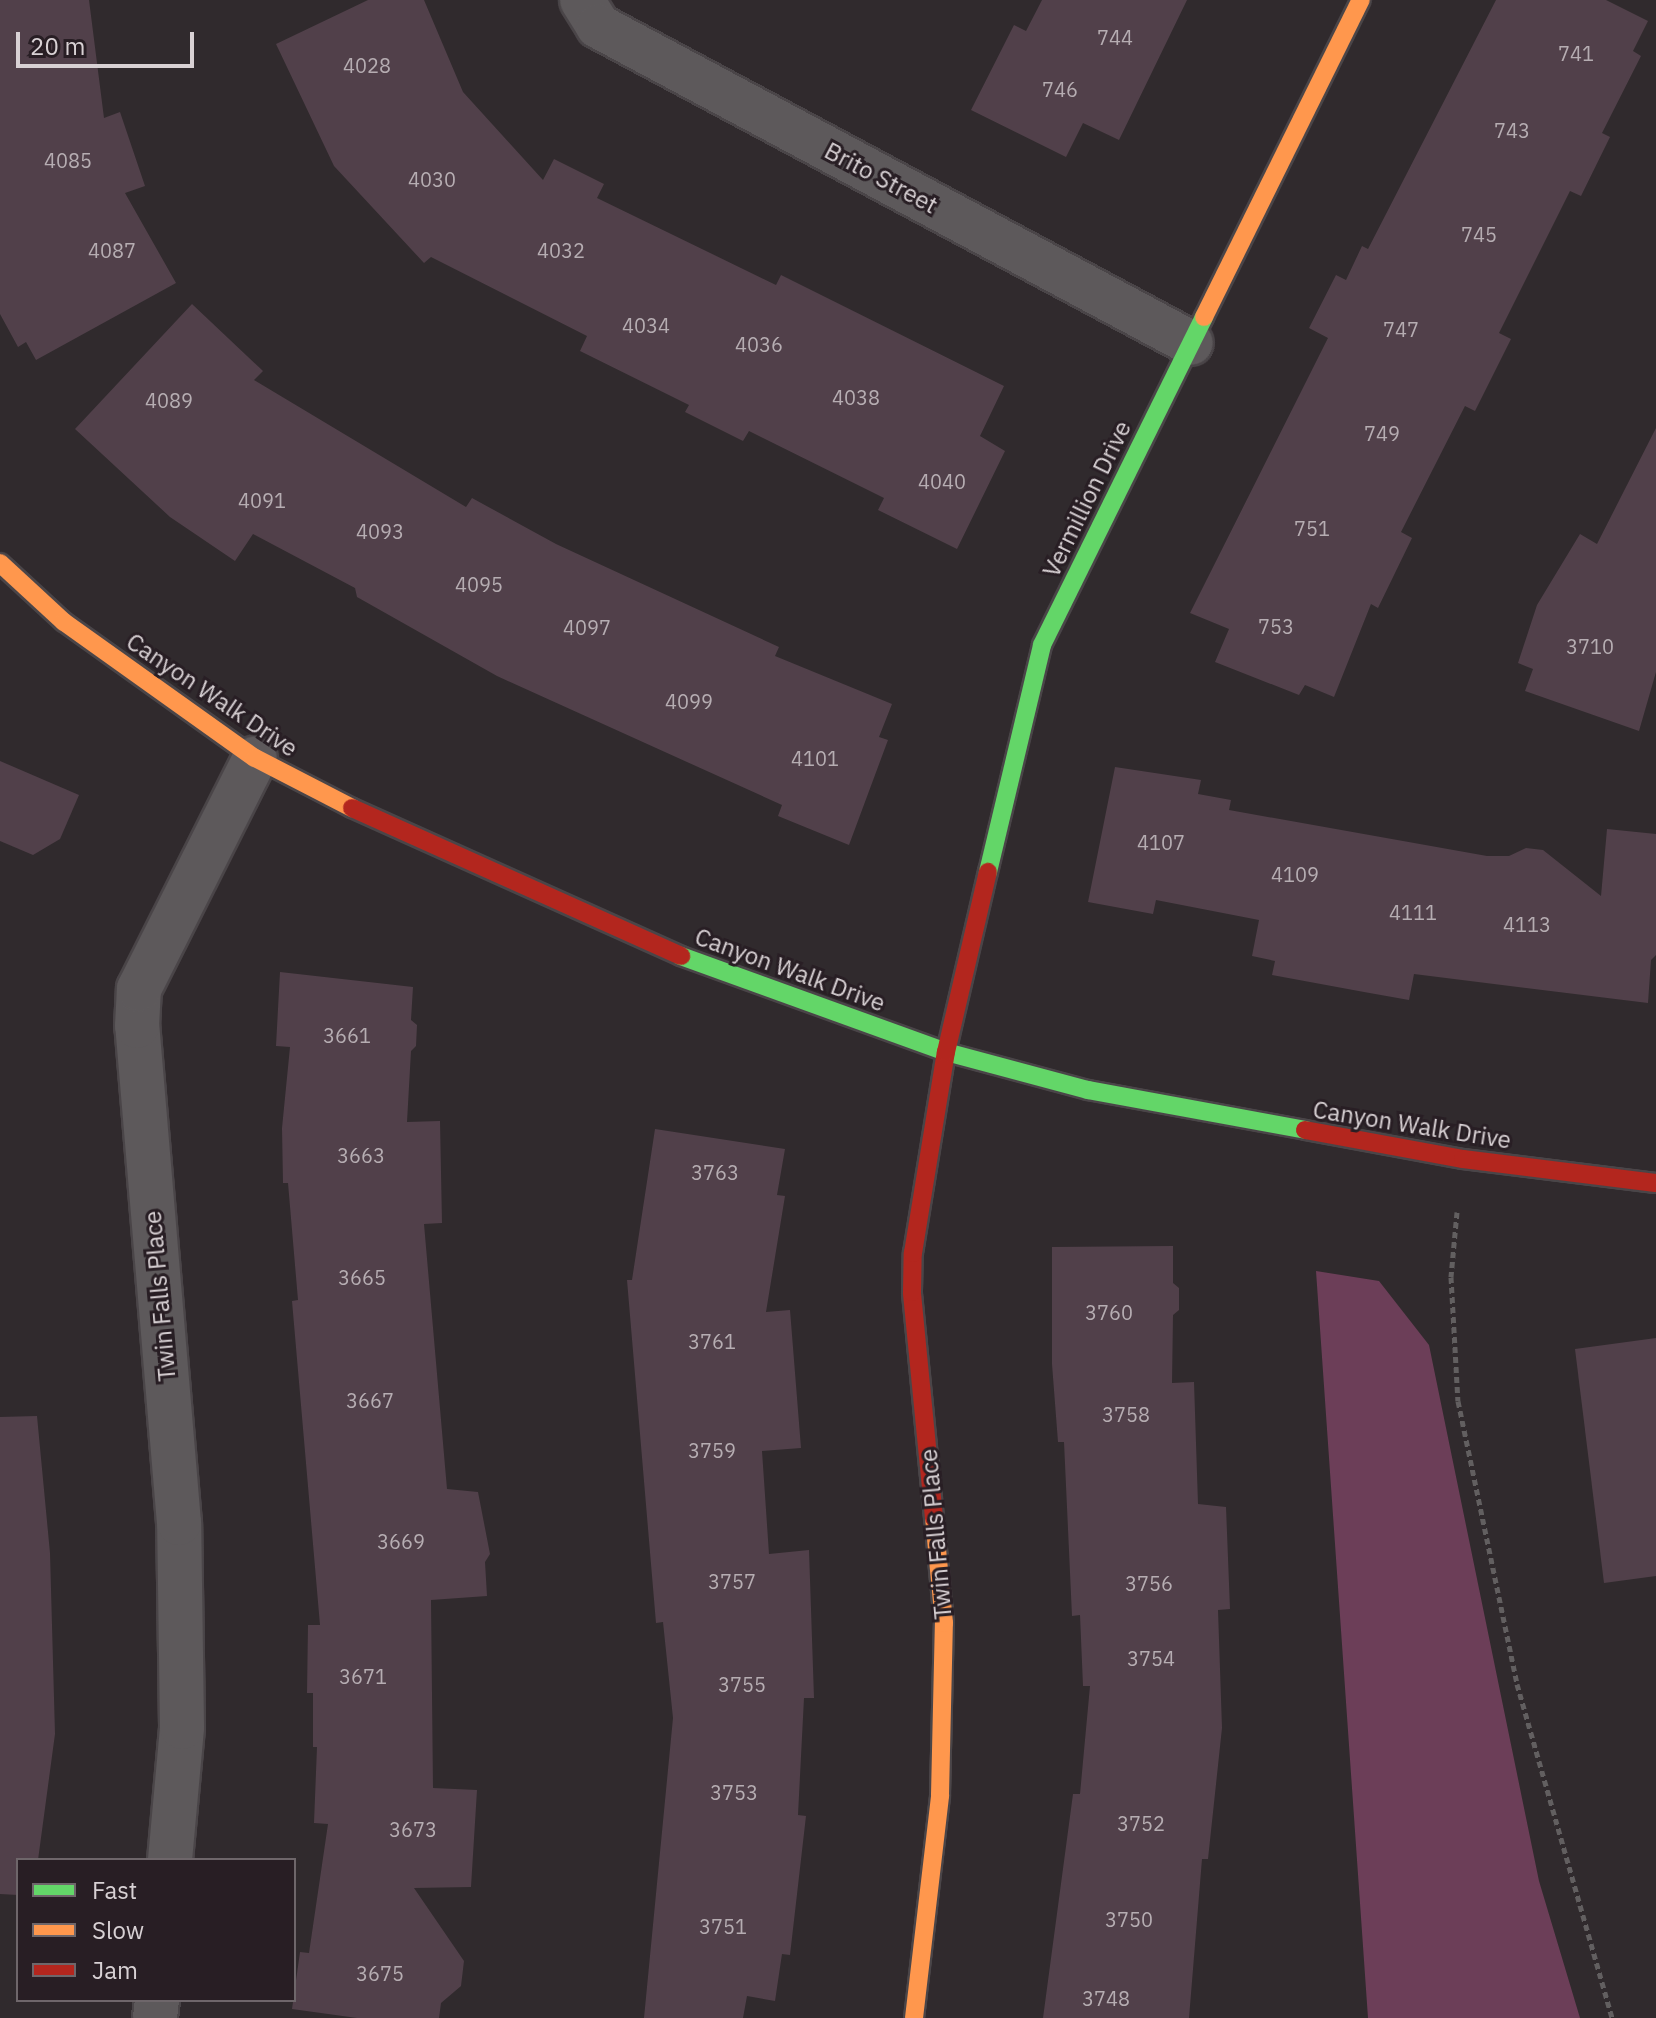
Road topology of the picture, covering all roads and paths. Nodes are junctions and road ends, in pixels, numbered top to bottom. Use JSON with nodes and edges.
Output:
{"nodes":[{"id":1,"x":582,"y":0,"type":"edge"},
{"id":2,"x":1361,"y":0,"type":"edge"},
{"id":3,"x":1191,"y":343,"type":"junction"},
{"id":4,"x":0,"y":563,"type":"edge"},
{"id":5,"x":255,"y":758,"type":"junction"},
{"id":6,"x":946,"y":1052,"type":"junction"},
{"id":7,"x":1463,"y":1159,"type":"junction"},
{"id":8,"x":1656,"y":1183,"type":"edge"},
{"id":9,"x":170,"y":1858,"type":"edge"},
{"id":10,"x":914,"y":2018,"type":"edge"},
{"id":11,"x":1612,"y":2018,"type":"edge"}],
"edges":[{"from":1,"to":3,"type":"street","name":"Brito Street"},
{"from":2,"to":3,"type":"street","name":"Vermillion Drive"},
{"from":3,"to":6,"type":"street","name":"Vermillion Drive"},
{"from":4,"to":5,"type":"street","name":"Canyon Walk Drive"},
{"from":5,"to":6,"type":"street","name":"Canyon Walk Drive"},
{"from":5,"to":9,"type":"street","name":"Twin Falls Place"},
{"from":6,"to":7,"type":"street","name":"Canyon Walk Drive"},
{"from":6,"to":10,"type":"street","name":"Twin Falls Place"},
{"from":7,"to":8,"type":"street","name":"Canyon Walk Drive"},
{"from":7,"to":11,"type":"path"}]}
